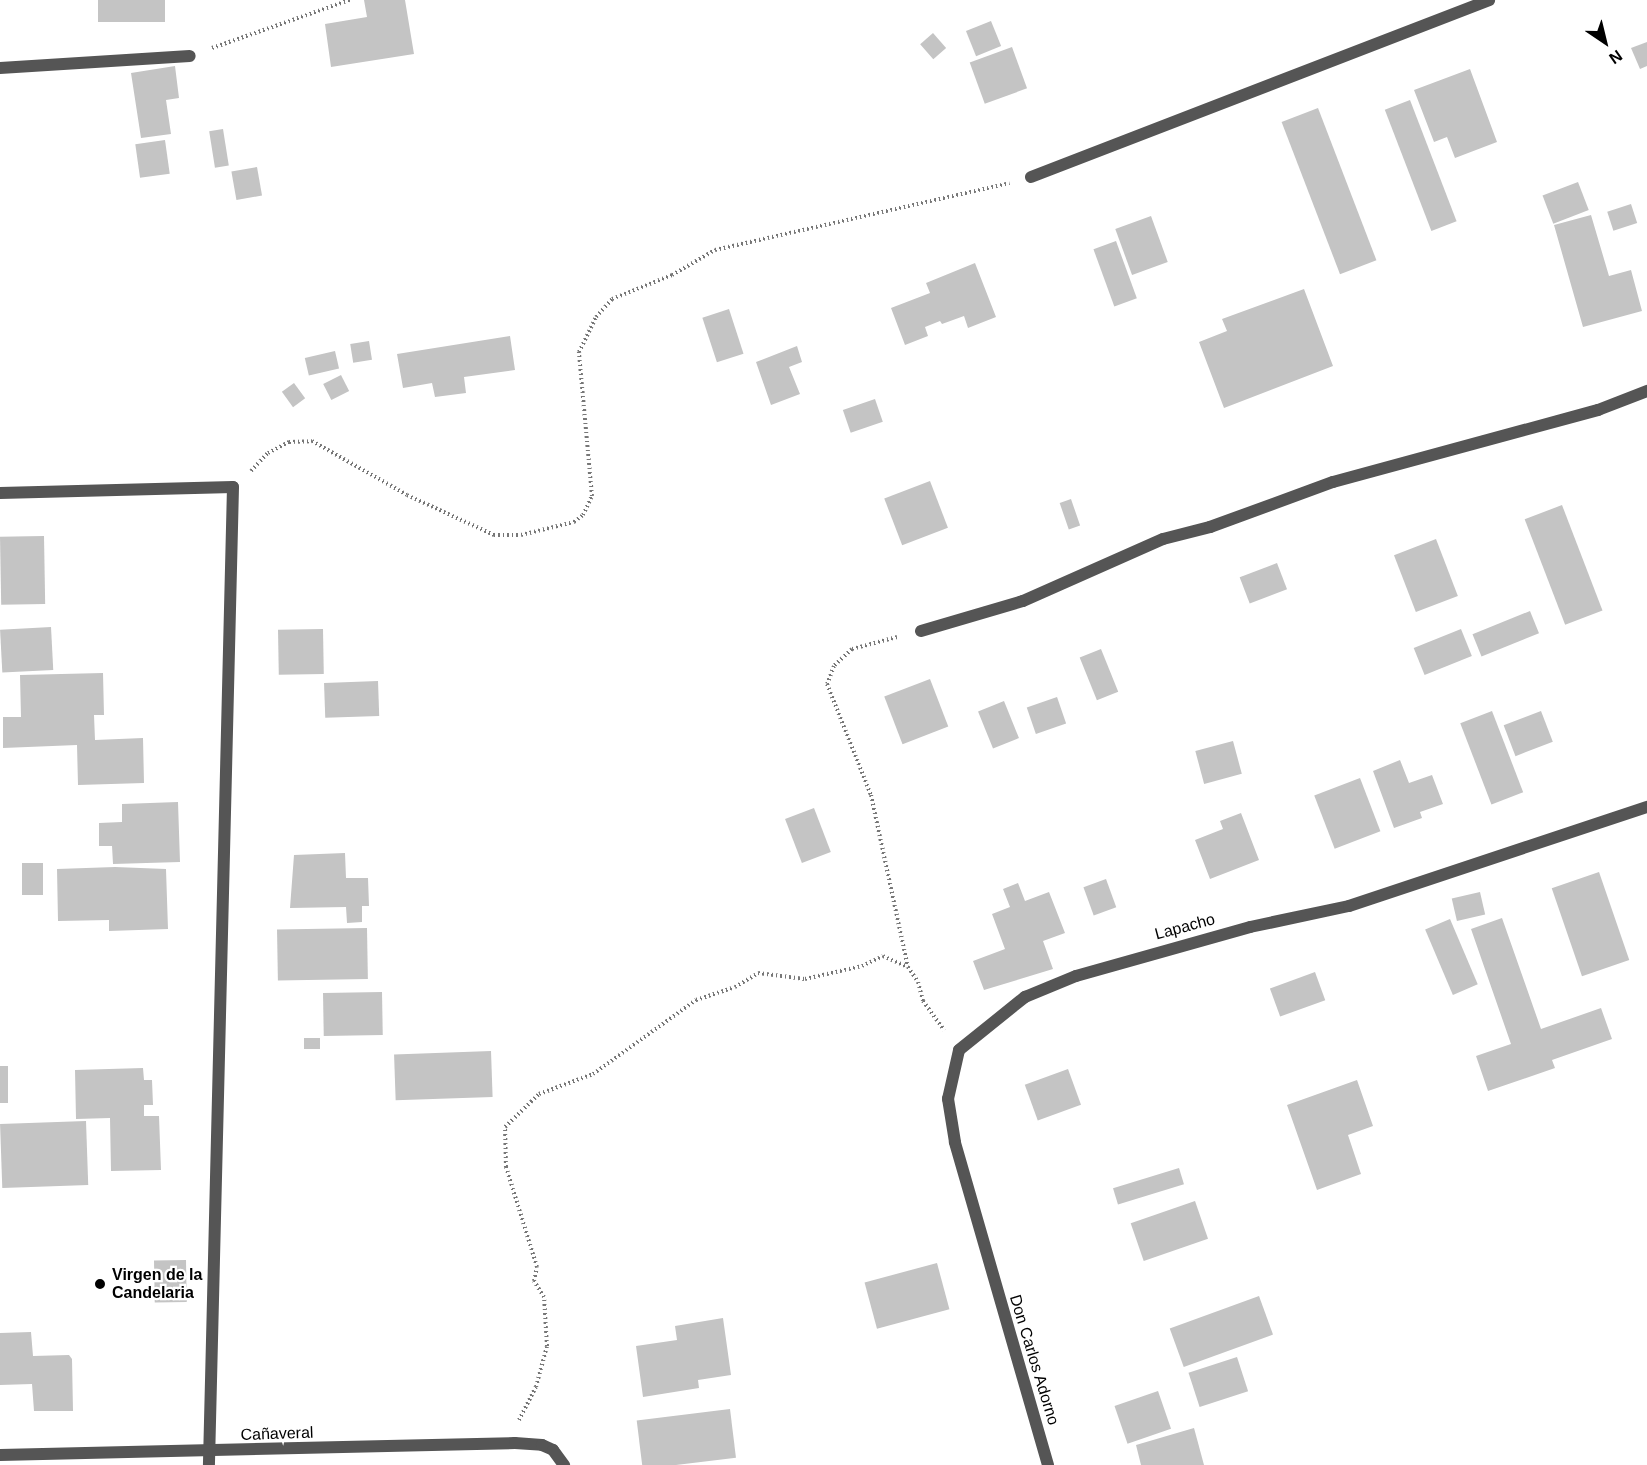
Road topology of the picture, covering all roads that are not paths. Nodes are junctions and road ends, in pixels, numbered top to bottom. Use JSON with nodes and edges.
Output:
{"nodes":[{"id":1,"x":1489,"y":0,"type":"edge"},
{"id":2,"x":190,"y":56,"type":"road end"},
{"id":3,"x":0,"y":69,"type":"edge"},
{"id":4,"x":1030,"y":177,"type":"road end"},
{"id":5,"x":1647,"y":391,"type":"edge"},
{"id":6,"x":0,"y":494,"type":"edge"},
{"id":7,"x":921,"y":631,"type":"road end"},
{"id":8,"x":1647,"y":807,"type":"edge"},
{"id":9,"x":988,"y":1264,"type":"joint"},
{"id":10,"x":0,"y":1455,"type":"edge"},
{"id":11,"x":209,"y":1459,"type":"edge"},
{"id":12,"x":564,"y":1465,"type":"edge"},
{"id":13,"x":1048,"y":1465,"type":"edge"}],
"edges":[{"from":1,"to":4,"type":"street"},
{"from":2,"to":3,"type":"street"},
{"from":5,"to":7,"type":"street"},
{"from":6,"to":11,"type":"street"},
{"from":8,"to":9,"type":"street","name":"Lapacho"},
{"from":9,"to":13,"type":"street","name":"Don Carlos Adorno"},
{"from":10,"to":11,"type":"street","name":"Cañaveral"},
{"from":11,"to":12,"type":"street","name":"Cañaveral"}]}
